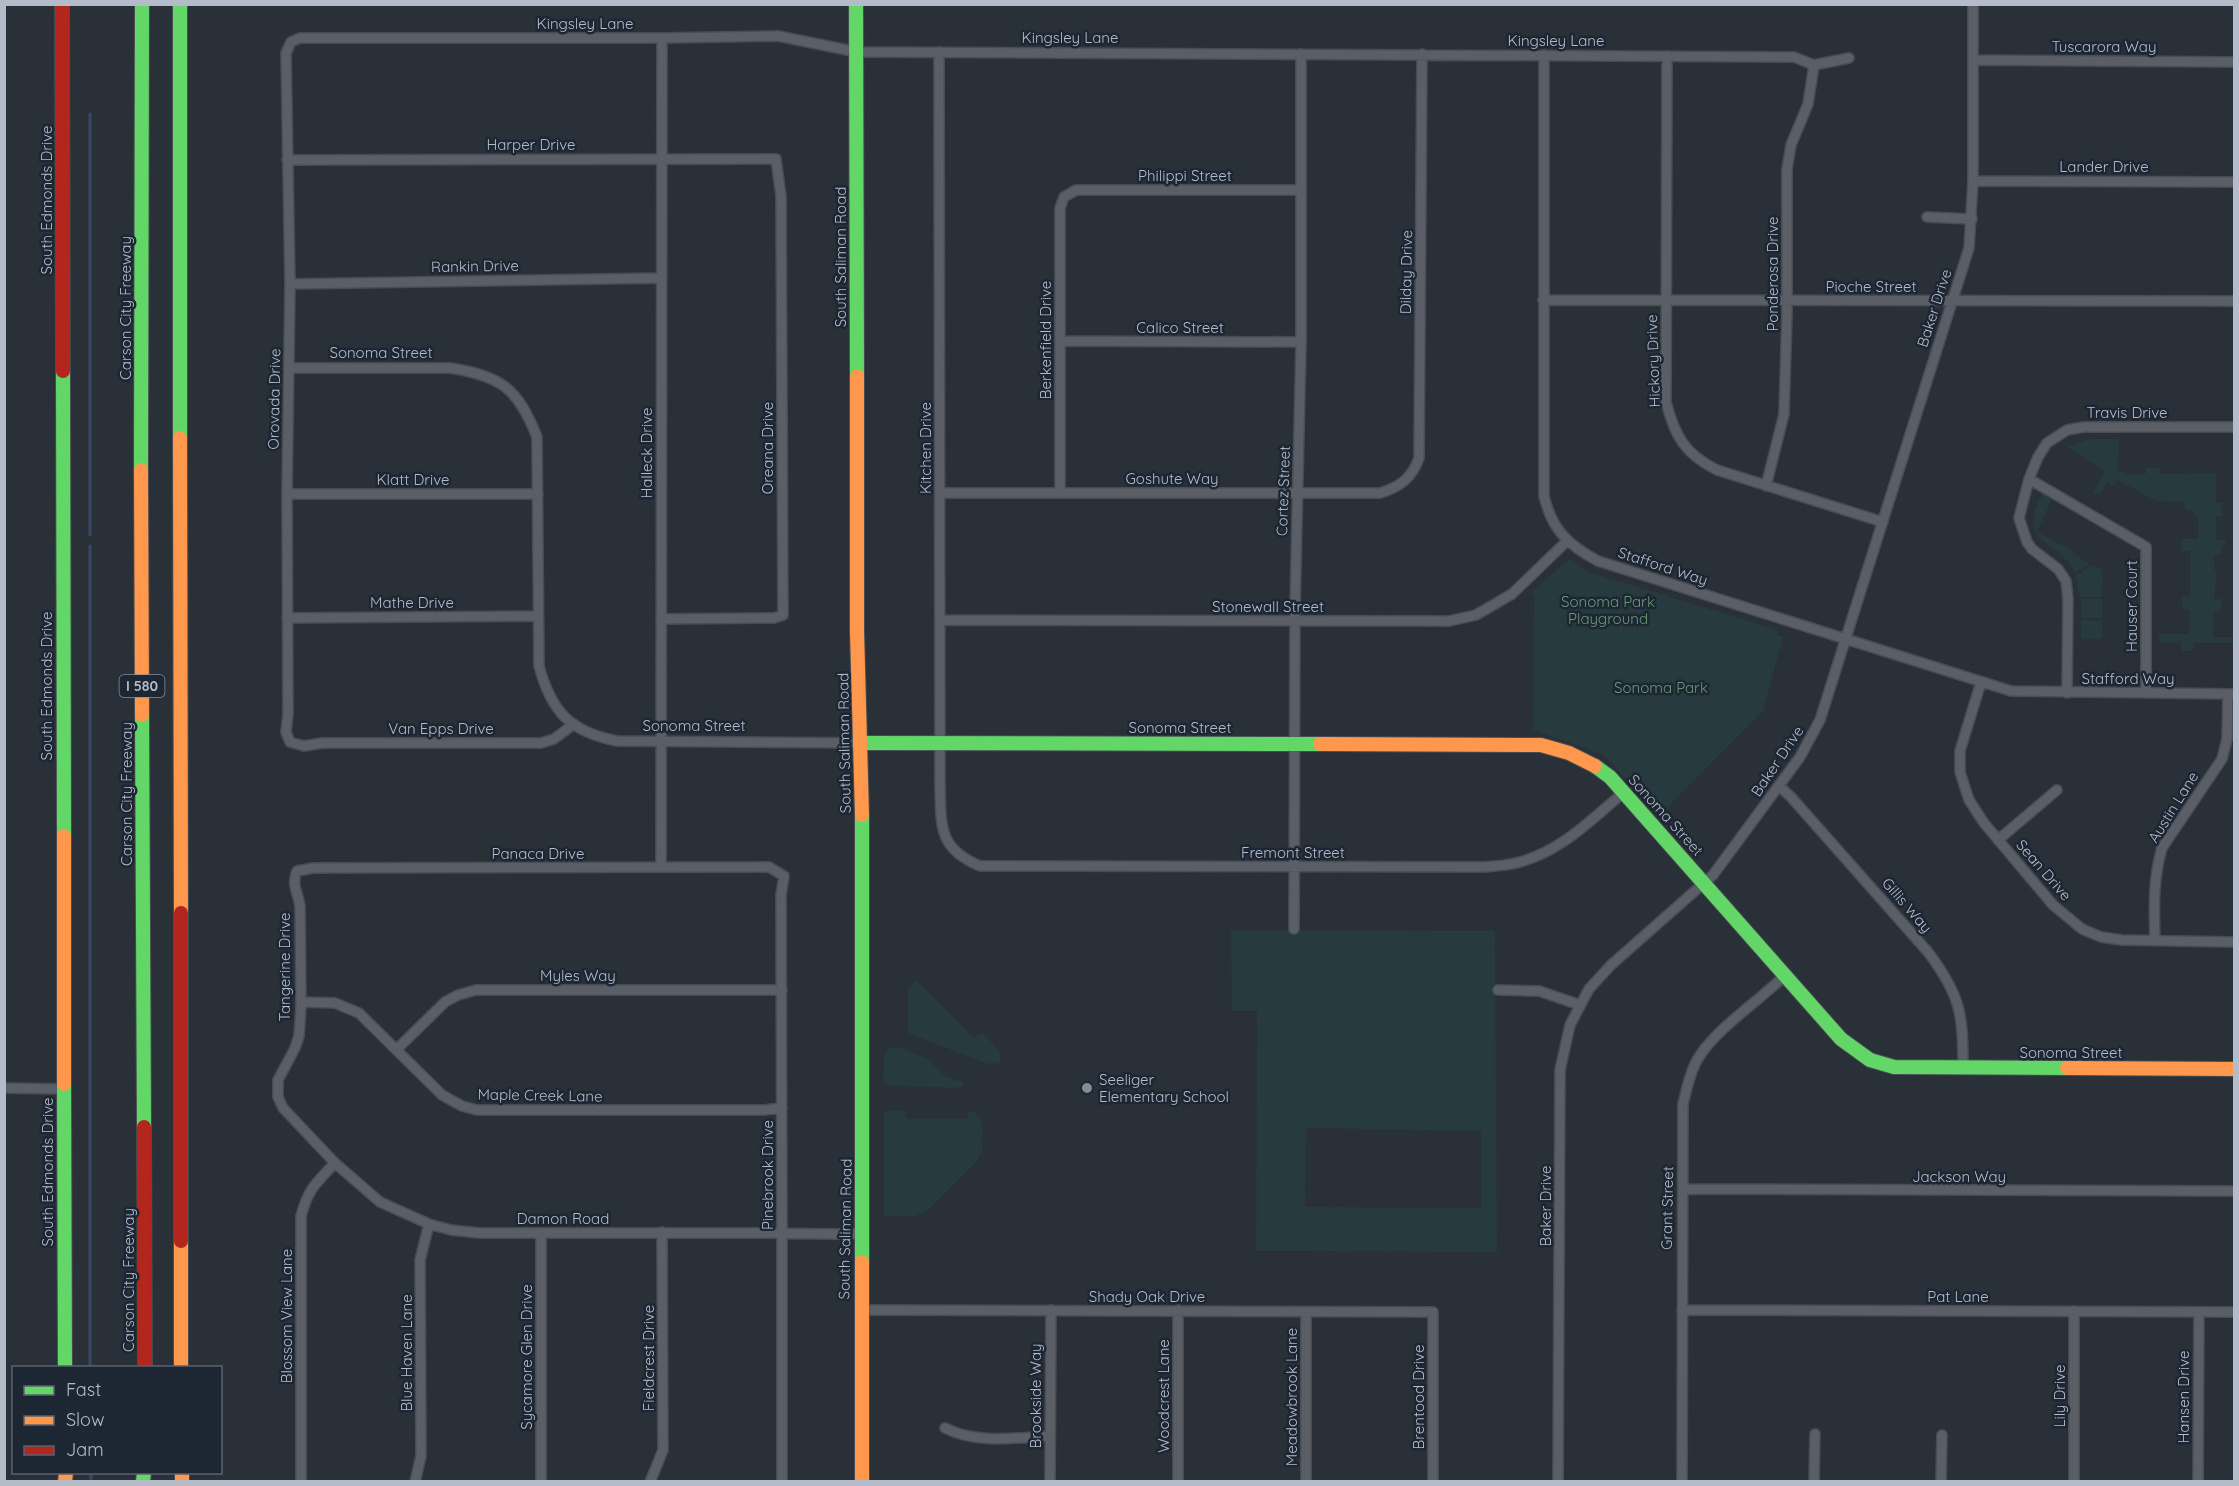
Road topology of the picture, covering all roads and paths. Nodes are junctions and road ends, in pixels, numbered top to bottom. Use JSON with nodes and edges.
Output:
{"nodes":[{"id":1,"x":62,"y":4,"type":"edge"},
{"id":2,"x":142,"y":4,"type":"edge"},
{"id":3,"x":180,"y":4,"type":"edge"},
{"id":4,"x":856,"y":4,"type":"edge"},
{"id":5,"x":1973,"y":4,"type":"edge"},
{"id":6,"x":662,"y":38,"type":"junction"},
{"id":7,"x":291,"y":42,"type":"joint"},
{"id":8,"x":857,"y":52,"type":"junction"},
{"id":9,"x":939,"y":52,"type":"junction"},
{"id":10,"x":1301,"y":54,"type":"junction"},
{"id":11,"x":1422,"y":54,"type":"junction"},
{"id":12,"x":1544,"y":55,"type":"junction"},
{"id":13,"x":1667,"y":56,"type":"junction"},
{"id":14,"x":1849,"y":58,"type":"dead end"},
{"id":15,"x":1973,"y":60,"type":"junction"},
{"id":16,"x":2235,"y":62,"type":"edge"},
{"id":17,"x":1814,"y":65,"type":"junction"},
{"id":18,"x":662,"y":159,"type":"junction"},
{"id":19,"x":776,"y":159,"type":"joint"},
{"id":20,"x":287,"y":160,"type":"junction"},
{"id":21,"x":1973,"y":181,"type":"junction"},
{"id":22,"x":2235,"y":182,"type":"edge"},
{"id":23,"x":1301,"y":190,"type":"junction"},
{"id":24,"x":1070,"y":191,"type":"joint"},
{"id":25,"x":1927,"y":217,"type":"dead end"},
{"id":26,"x":1971,"y":219,"type":"junction"},
{"id":27,"x":661,"y":278,"type":"junction"},
{"id":28,"x":290,"y":284,"type":"junction"},
{"id":29,"x":1544,"y":300,"type":"junction"},
{"id":30,"x":1666,"y":300,"type":"junction"},
{"id":31,"x":1787,"y":301,"type":"junction"},
{"id":32,"x":1953,"y":301,"type":"junction"},
{"id":33,"x":2235,"y":302,"type":"edge"},
{"id":34,"x":1060,"y":341,"type":"junction"},
{"id":35,"x":1301,"y":342,"type":"junction"},
{"id":36,"x":289,"y":368,"type":"junction"},
{"id":37,"x":2235,"y":427,"type":"edge"},
{"id":38,"x":2029,"y":479,"type":"junction"},
{"id":39,"x":1402,"y":484,"type":"joint"},
{"id":40,"x":1766,"y":486,"type":"junction"},
{"id":41,"x":1060,"y":492,"type":"junction"},
{"id":42,"x":940,"y":493,"type":"junction"},
{"id":43,"x":287,"y":494,"type":"junction"},
{"id":44,"x":538,"y":494,"type":"junction"},
{"id":45,"x":1299,"y":494,"type":"junction"},
{"id":46,"x":1883,"y":522,"type":"junction"},
{"id":47,"x":1567,"y":541,"type":"junction"},
{"id":48,"x":538,"y":616,"type":"junction"},
{"id":49,"x":287,"y":618,"type":"junction"},
{"id":50,"x":661,"y":619,"type":"junction"},
{"id":51,"x":940,"y":620,"type":"junction"},
{"id":52,"x":1295,"y":621,"type":"junction"},
{"id":53,"x":1845,"y":640,"type":"junction"},
{"id":54,"x":1981,"y":682,"type":"junction"},
{"id":55,"x":2067,"y":693,"type":"junction"},
{"id":56,"x":2146,"y":693,"type":"junction"},
{"id":57,"x":2231,"y":694,"type":"edge"},
{"id":58,"x":574,"y":724,"type":"junction"},
{"id":59,"x":661,"y":742,"type":"junction"},
{"id":60,"x":862,"y":742,"type":"junction"},
{"id":61,"x":940,"y":742,"type":"junction"},
{"id":62,"x":1294,"y":744,"type":"junction"},
{"id":63,"x":304,"y":746,"type":"joint"},
{"id":64,"x":1779,"y":786,"type":"junction"},
{"id":65,"x":2057,"y":790,"type":"dead end"},
{"id":66,"x":1624,"y":792,"type":"junction"},
{"id":67,"x":1998,"y":840,"type":"junction"},
{"id":68,"x":948,"y":843,"type":"joint"},
{"id":69,"x":1294,"y":866,"type":"junction"},
{"id":70,"x":661,"y":867,"type":"junction"},
{"id":71,"x":297,"y":871,"type":"joint"},
{"id":72,"x":778,"y":871,"type":"joint"},
{"id":73,"x":1705,"y":884,"type":"junction"},
{"id":74,"x":1294,"y":929,"type":"dead end"},
{"id":75,"x":2155,"y":940,"type":"junction"},
{"id":76,"x":2235,"y":942,"type":"edge"},
{"id":77,"x":1785,"y":975,"type":"junction"},
{"id":78,"x":782,"y":990,"type":"junction"},
{"id":79,"x":1498,"y":990,"type":"dead end"},
{"id":80,"x":301,"y":1002,"type":"junction"},
{"id":81,"x":1580,"y":1005,"type":"junction"},
{"id":82,"x":396,"y":1050,"type":"junction"},
{"id":83,"x":1963,"y":1068,"type":"junction"},
{"id":84,"x":2235,"y":1069,"type":"edge"},
{"id":85,"x":4,"y":1088,"type":"edge"},
{"id":86,"x":63,"y":1089,"type":"junction"},
{"id":87,"x":782,"y":1108,"type":"junction"},
{"id":88,"x":299,"y":1125,"type":"joint"},
{"id":89,"x":335,"y":1163,"type":"junction"},
{"id":90,"x":1683,"y":1189,"type":"junction"},
{"id":91,"x":2235,"y":1191,"type":"edge"},
{"id":92,"x":429,"y":1224,"type":"junction"},
{"id":93,"x":662,"y":1232,"type":"junction"},
{"id":94,"x":541,"y":1233,"type":"junction"},
{"id":95,"x":782,"y":1233,"type":"junction"},
{"id":96,"x":862,"y":1234,"type":"junction"},
{"id":97,"x":861,"y":1310,"type":"junction"},
{"id":98,"x":1682,"y":1310,"type":"junction"},
{"id":99,"x":1051,"y":1311,"type":"junction"},
{"id":100,"x":1178,"y":1311,"type":"junction"},
{"id":101,"x":2074,"y":1311,"type":"junction"},
{"id":102,"x":1306,"y":1312,"type":"junction"},
{"id":103,"x":1433,"y":1312,"type":"joint"},
{"id":104,"x":2199,"y":1312,"type":"junction"},
{"id":105,"x":2235,"y":1312,"type":"edge"},
{"id":106,"x":65,"y":1366,"type":"edge"},
{"id":107,"x":145,"y":1366,"type":"edge"},
{"id":108,"x":181,"y":1366,"type":"edge"},
{"id":109,"x":945,"y":1428,"type":"dead end"},
{"id":110,"x":1815,"y":1434,"type":"dead end"},
{"id":111,"x":1942,"y":1435,"type":"dead end"},
{"id":112,"x":1050,"y":1436,"type":"junction"},
{"id":113,"x":301,"y":1482,"type":"edge"},
{"id":114,"x":416,"y":1482,"type":"edge"},
{"id":115,"x":541,"y":1482,"type":"edge"},
{"id":116,"x":650,"y":1482,"type":"edge"},
{"id":117,"x":782,"y":1482,"type":"edge"},
{"id":118,"x":862,"y":1482,"type":"edge"},
{"id":119,"x":1050,"y":1482,"type":"edge"},
{"id":120,"x":1178,"y":1482,"type":"edge"},
{"id":121,"x":1306,"y":1482,"type":"edge"},
{"id":122,"x":1433,"y":1482,"type":"edge"},
{"id":123,"x":1558,"y":1482,"type":"edge"},
{"id":124,"x":1682,"y":1482,"type":"edge"},
{"id":125,"x":1814,"y":1482,"type":"edge"},
{"id":126,"x":1941,"y":1482,"type":"edge"},
{"id":127,"x":2074,"y":1482,"type":"edge"},
{"id":128,"x":2198,"y":1482,"type":"edge"}],
"edges":[{"from":1,"to":86,"type":"main road","name":"South Edmonds Drive"},
{"from":2,"to":107,"type":"main road","name":"Carson City Freeway","number":"I 580"},
{"from":3,"to":108,"type":"main road","number":"I 580"},
{"from":4,"to":8,"type":"main road","name":"South Saliman Road"},
{"from":5,"to":15,"type":"street","name":"Baker Drive"},
{"from":6,"to":7,"type":"street","name":"Kingsley Lane"},
{"from":6,"to":8,"type":"street","name":"Kingsley Lane"},
{"from":6,"to":18,"type":"street","name":"Halleck Drive"},
{"from":7,"to":20,"type":"street","name":"Orovada Drive"},
{"from":8,"to":9,"type":"street","name":"Kingsley Lane"},
{"from":8,"to":60,"type":"main road","name":"South Saliman Road"},
{"from":9,"to":10,"type":"street","name":"Kingsley Lane"},
{"from":9,"to":42,"type":"street","name":"Kitchen Drive"},
{"from":10,"to":11,"type":"street","name":"Kingsley Lane"},
{"from":10,"to":23,"type":"street","name":"Cortez Street"},
{"from":11,"to":12,"type":"street","name":"Kingsley Lane"},
{"from":11,"to":39,"type":"street","name":"Dilday Drive"},
{"from":12,"to":13,"type":"street","name":"Kingsley Lane"},
{"from":12,"to":29,"type":"street","name":"Stafford Way"},
{"from":13,"to":17,"type":"street","name":"Kingsley Lane"},
{"from":13,"to":30,"type":"street","name":"Hickory Drive"},
{"from":14,"to":17,"type":"street","name":"Kingsley Lane"},
{"from":15,"to":16,"type":"street","name":"Tuscarora Way"},
{"from":15,"to":21,"type":"street","name":"Baker Drive"},
{"from":17,"to":31,"type":"street","name":"Ponderosa Drive"},
{"from":18,"to":19,"type":"street","name":"Harper Drive"},
{"from":18,"to":20,"type":"street","name":"Harper Drive"},
{"from":18,"to":27,"type":"street","name":"Halleck Drive"},
{"from":19,"to":50,"type":"street","name":"Oreana Drive"},
{"from":20,"to":28,"type":"street","name":"Orovada Drive"},
{"from":21,"to":22,"type":"street","name":"Lander Drive"},
{"from":21,"to":26,"type":"street","name":"Baker Drive"},
{"from":23,"to":24,"type":"street","name":"Philippi Street"},
{"from":23,"to":35,"type":"street","name":"Cortez Street"},
{"from":24,"to":34,"type":"street","name":"Berkenfield Drive"},
{"from":25,"to":26,"type":"street"},
{"from":26,"to":32,"type":"street","name":"Baker Drive"},
{"from":27,"to":28,"type":"street","name":"Rankin Drive"},
{"from":27,"to":50,"type":"street","name":"Halleck Drive"},
{"from":28,"to":36,"type":"street","name":"Orovada Drive"},
{"from":29,"to":30,"type":"street","name":"Pioche Street"},
{"from":29,"to":47,"type":"street","name":"Stafford Way"},
{"from":30,"to":31,"type":"street","name":"Pioche Street"},
{"from":30,"to":40,"type":"street","name":"Hickory Drive"},
{"from":31,"to":32,"type":"street","name":"Pioche Street"},
{"from":31,"to":40,"type":"street","name":"Ponderosa Drive"},
{"from":32,"to":33,"type":"street","name":"Pioche Street"},
{"from":32,"to":46,"type":"street","name":"Baker Drive"},
{"from":34,"to":35,"type":"street","name":"Calico Street"},
{"from":34,"to":41,"type":"street","name":"Berkenfield Drive"},
{"from":35,"to":45,"type":"street","name":"Cortez Street"},
{"from":36,"to":43,"type":"street","name":"Orovada Drive"},
{"from":36,"to":44,"type":"street","name":"Sonoma Street"},
{"from":37,"to":38,"type":"street","name":"Travis Drive"},
{"from":38,"to":55,"type":"street","name":"Travis Drive"},
{"from":38,"to":56,"type":"street","name":"Hauser Court"},
{"from":39,"to":45,"type":"street","name":"Goshute Way"},
{"from":40,"to":46,"type":"street","name":"Hickory Drive"},
{"from":41,"to":42,"type":"street","name":"Goshute Way"},
{"from":41,"to":45,"type":"street","name":"Goshute Way"},
{"from":42,"to":51,"type":"street","name":"Kitchen Drive"},
{"from":43,"to":44,"type":"street","name":"Klatt Drive"},
{"from":43,"to":49,"type":"street","name":"Orovada Drive"},
{"from":44,"to":48,"type":"street","name":"Sonoma Street"},
{"from":45,"to":52,"type":"street","name":"Cortez Street"},
{"from":46,"to":53,"type":"street","name":"Baker Drive"},
{"from":47,"to":52,"type":"street","name":"Stonewall Street"},
{"from":47,"to":53,"type":"street","name":"Stafford Way"},
{"from":48,"to":49,"type":"street","name":"Mathe Drive"},
{"from":48,"to":58,"type":"street","name":"Sonoma Street"},
{"from":49,"to":63,"type":"street","name":"Orovada Drive"},
{"from":50,"to":59,"type":"street","name":"Halleck Drive"},
{"from":51,"to":52,"type":"street","name":"Stonewall Street"},
{"from":51,"to":61,"type":"street","name":"Kitchen Drive"},
{"from":52,"to":62,"type":"street","name":"Cortez Street"},
{"from":53,"to":54,"type":"street","name":"Stafford Way"},
{"from":53,"to":64,"type":"street","name":"Baker Drive"},
{"from":54,"to":55,"type":"street","name":"Stafford Way"},
{"from":54,"to":67,"type":"street","name":"Sean Drive"},
{"from":55,"to":56,"type":"street","name":"Stafford Way"},
{"from":56,"to":57,"type":"street","name":"Stafford Way"},
{"from":57,"to":75,"type":"street","name":"Austin Lane"},
{"from":58,"to":59,"type":"street","name":"Sonoma Street"},
{"from":58,"to":63,"type":"street","name":"Van Epps Drive"},
{"from":59,"to":60,"type":"street","name":"Sonoma Street"},
{"from":59,"to":70,"type":"street","name":"Halleck Drive"},
{"from":60,"to":61,"type":"main road","name":"Sonoma Street"},
{"from":60,"to":96,"type":"main road","name":"South Saliman Road"},
{"from":61,"to":62,"type":"main road","name":"Sonoma Street"},
{"from":61,"to":68,"type":"street","name":"Kitchen Drive"},
{"from":62,"to":66,"type":"main road","name":"Sonoma Street"},
{"from":62,"to":69,"type":"street","name":"Cortez Street"},
{"from":64,"to":73,"type":"street","name":"Baker Drive"},
{"from":64,"to":83,"type":"street","name":"Gillis Way"},
{"from":65,"to":67,"type":"street"},
{"from":66,"to":69,"type":"street","name":"Fremont Street"},
{"from":66,"to":73,"type":"main road","name":"Sonoma Street"},
{"from":67,"to":75,"type":"street","name":"Sean Drive"},
{"from":68,"to":69,"type":"street","name":"Fremont Street"},
{"from":69,"to":74,"type":"street","name":"Cortez Street"},
{"from":70,"to":71,"type":"street","name":"Panaca Drive"},
{"from":70,"to":72,"type":"street","name":"Panaca Drive"},
{"from":71,"to":80,"type":"street","name":"Tangerine Drive"},
{"from":72,"to":78,"type":"street","name":"Pinebrook Drive"},
{"from":73,"to":77,"type":"main road","name":"Sonoma Street"},
{"from":73,"to":81,"type":"street","name":"Baker Drive"},
{"from":75,"to":76,"type":"street","name":"Sean Drive"},
{"from":77,"to":83,"type":"main road","name":"Sonoma Street"},
{"from":77,"to":90,"type":"street","name":"Grant Street"},
{"from":78,"to":82,"type":"street","name":"Myles Way"},
{"from":78,"to":87,"type":"street","name":"Pinebrook Drive"},
{"from":79,"to":81,"type":"street"},
{"from":80,"to":82,"type":"street","name":"Maple Creek Lane"},
{"from":80,"to":88,"type":"street","name":"Tangerine Drive"},
{"from":81,"to":123,"type":"street","name":"Baker Drive"},
{"from":82,"to":87,"type":"street","name":"Maple Creek Lane"},
{"from":83,"to":84,"type":"main road","name":"Sonoma Street"},
{"from":85,"to":86,"type":"street"},
{"from":86,"to":106,"type":"main road","name":"South Edmonds Drive"},
{"from":87,"to":95,"type":"street","name":"Pinebrook Drive"},
{"from":88,"to":89,"type":"street","name":"Damon Road"},
{"from":89,"to":92,"type":"street","name":"Damon Road"},
{"from":89,"to":113,"type":"street","name":"Blossom View Lane"},
{"from":90,"to":91,"type":"street","name":"Jackson Way"},
{"from":90,"to":98,"type":"street","name":"Grant Street"},
{"from":92,"to":94,"type":"street","name":"Damon Road"},
{"from":92,"to":114,"type":"street","name":"Blue Haven Lane"},
{"from":93,"to":94,"type":"street","name":"Damon Road"},
{"from":93,"to":95,"type":"street","name":"Damon Road"},
{"from":93,"to":116,"type":"street","name":"Fieldcrest Drive"},
{"from":94,"to":115,"type":"street","name":"Sycamore Glen Drive"},
{"from":95,"to":96,"type":"street","name":"Damon Road"},
{"from":95,"to":117,"type":"street","name":"Pinebrook Drive"},
{"from":96,"to":97,"type":"main road","name":"South Saliman Road"},
{"from":97,"to":99,"type":"street","name":"Shady Oak Drive"},
{"from":97,"to":118,"type":"main road","name":"South Saliman Road"},
{"from":98,"to":101,"type":"street","name":"Pat Lane"},
{"from":98,"to":124,"type":"street","name":"Grant Street"},
{"from":99,"to":100,"type":"street","name":"Shady Oak Drive"},
{"from":99,"to":112,"type":"street","name":"Brookside Way"},
{"from":100,"to":102,"type":"street","name":"Shady Oak Drive"},
{"from":100,"to":120,"type":"street","name":"Woodcrest Lane"},
{"from":101,"to":104,"type":"street","name":"Pat Lane"},
{"from":101,"to":127,"type":"street","name":"Lily Drive"},
{"from":102,"to":103,"type":"street","name":"Shady Oak Drive"},
{"from":102,"to":121,"type":"street","name":"Meadowbrook Lane"},
{"from":103,"to":122,"type":"street","name":"Brentood Drive"},
{"from":104,"to":105,"type":"street","name":"Pat Lane"},
{"from":104,"to":128,"type":"street","name":"Hansen Drive"},
{"from":109,"to":112,"type":"street"},
{"from":110,"to":125,"type":"street"},
{"from":111,"to":126,"type":"street"},
{"from":112,"to":119,"type":"street","name":"Brookside Way"}]}
